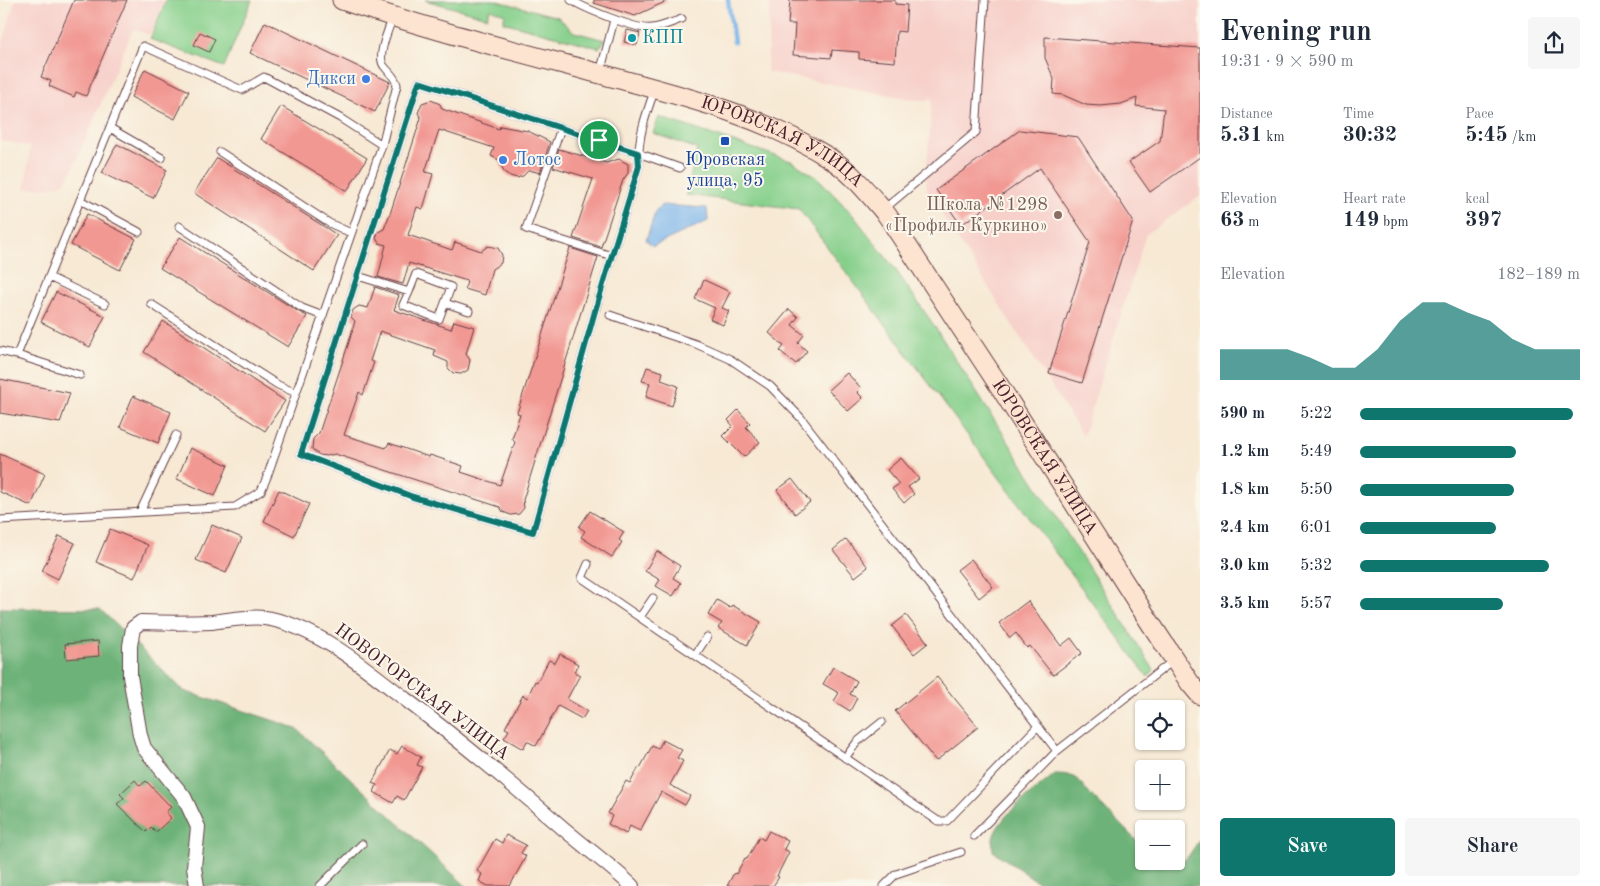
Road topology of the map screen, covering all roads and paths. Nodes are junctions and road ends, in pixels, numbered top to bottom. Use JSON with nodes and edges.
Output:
{"nodes":[{"id":1,"x":342,"y":0,"type":"edge"},
{"id":2,"x":571,"y":0,"type":"edge"},
{"id":3,"x":985,"y":0,"type":"edge"},
{"id":4,"x":580,"y":3,"type":"edge"},
{"id":5,"x":393,"y":17,"type":"junction"},
{"id":6,"x":682,"y":19,"type":"dead end"},
{"id":7,"x":614,"y":20,"type":"junction"},
{"id":8,"x":600,"y":74,"type":"junction"},
{"id":9,"x":655,"y":88,"type":"junction"},
{"id":10,"x":110,"y":128,"type":"junction"},
{"id":11,"x":561,"y":128,"type":"junction"},
{"id":12,"x":382,"y":145,"type":"junction"},
{"id":13,"x":220,"y":152,"type":"dead end"},
{"id":14,"x":638,"y":153,"type":"junction"},
{"id":15,"x":162,"y":158,"type":"dead end"},
{"id":16,"x":680,"y":168,"type":"dead end"},
{"id":17,"x":80,"y":200,"type":"junction"},
{"id":18,"x":883,"y":210,"type":"junction"},
{"id":19,"x":179,"y":226,"type":"dead end"},
{"id":20,"x":139,"y":232,"type":"dead end"},
{"id":21,"x":351,"y":232,"type":"junction"},
{"id":22,"x":612,"y":256,"type":"junction"},
{"id":23,"x":358,"y":276,"type":"junction"},
{"id":24,"x":49,"y":277,"type":"junction"},
{"id":25,"x":409,"y":292,"type":"junction"},
{"id":26,"x":445,"y":303,"type":"junction"},
{"id":27,"x":105,"y":304,"type":"dead end"},
{"id":28,"x":151,"y":304,"type":"dead end"},
{"id":29,"x":469,"y":311,"type":"dead end"},
{"id":30,"x":610,"y":315,"type":"dead end"},
{"id":31,"x":323,"y":316,"type":"junction"},
{"id":32,"x":0,"y":351,"type":"edge"},
{"id":33,"x":17,"y":355,"type":"junction"},
{"id":34,"x":80,"y":375,"type":"dead end"},
{"id":35,"x":296,"y":393,"type":"junction"},
{"id":36,"x":176,"y":435,"type":"dead end"},
{"id":37,"x":140,"y":512,"type":"junction"},
{"id":38,"x":0,"y":520,"type":"edge"},
{"id":39,"x":588,"y":564,"type":"dead end"},
{"id":40,"x":653,"y":598,"type":"dead end"},
{"id":41,"x":640,"y":617,"type":"junction"},
{"id":42,"x":707,"y":637,"type":"dead end"},
{"id":43,"x":695,"y":655,"type":"junction"},
{"id":44,"x":1175,"y":660,"type":"junction"},
{"id":45,"x":1200,"y":695,"type":"edge"},
{"id":46,"x":882,"y":722,"type":"dead end"},
{"id":47,"x":1038,"y":726,"type":"junction"},
{"id":48,"x":1057,"y":751,"type":"junction"},
{"id":49,"x":845,"y":758,"type":"junction"},
{"id":50,"x":974,"y":836,"type":"dead end"},
{"id":51,"x":362,"y":844,"type":"dead end"},
{"id":52,"x":961,"y":852,"type":"dead end"},
{"id":53,"x":197,"y":886,"type":"edge"},
{"id":54,"x":320,"y":886,"type":"edge"},
{"id":55,"x":632,"y":886,"type":"edge"},
{"id":56,"x":884,"y":886,"type":"edge"}],
"edges":[{"from":1,"to":5,"type":"street","name":"ЮРОВСКАЯ УЛИЦА"},
{"from":2,"to":4,"type":"lane"},
{"from":3,"to":18,"type":"lane"},
{"from":4,"to":7,"type":"lane"},
{"from":5,"to":8,"type":"street","name":"ЮРОВСКАЯ УЛИЦА"},
{"from":5,"to":12,"type":"lane"},
{"from":6,"to":7,"type":"lane"},
{"from":7,"to":8,"type":"lane"},
{"from":8,"to":9,"type":"street","name":"ЮРОВСКАЯ УЛИЦА"},
{"from":9,"to":14,"type":"lane"},
{"from":9,"to":18,"type":"street","name":"ЮРОВСКАЯ УЛИЦА"},
{"from":10,"to":12,"type":"lane"},
{"from":10,"to":15,"type":"lane"},
{"from":10,"to":17,"type":"lane"},
{"from":11,"to":14,"type":"lane"},
{"from":11,"to":22,"type":"lane"},
{"from":11,"to":23,"type":"lane"},
{"from":12,"to":21,"type":"lane"},
{"from":13,"to":21,"type":"lane"},
{"from":14,"to":16,"type":"lane"},
{"from":14,"to":22,"type":"lane"},
{"from":17,"to":20,"type":"lane"},
{"from":17,"to":24,"type":"lane"},
{"from":18,"to":44,"type":"street","name":"ЮРОВСКАЯ УЛИЦА"},
{"from":19,"to":31,"type":"lane"},
{"from":21,"to":31,"type":"lane"},
{"from":22,"to":23,"type":"lane"},
{"from":23,"to":25,"type":"lane"},
{"from":24,"to":27,"type":"lane"},
{"from":24,"to":33,"type":"lane"},
{"from":25,"to":26,"type":"lane"},
{"from":25,"to":26,"type":"lane"},
{"from":26,"to":29,"type":"lane"},
{"from":28,"to":35,"type":"lane"},
{"from":30,"to":47,"type":"lane"},
{"from":31,"to":35,"type":"lane"},
{"from":32,"to":33,"type":"lane"},
{"from":33,"to":34,"type":"lane"},
{"from":35,"to":37,"type":"lane"},
{"from":36,"to":37,"type":"lane"},
{"from":37,"to":38,"type":"lane"},
{"from":39,"to":41,"type":"lane"},
{"from":40,"to":41,"type":"lane"},
{"from":41,"to":43,"type":"lane"},
{"from":42,"to":43,"type":"lane"},
{"from":43,"to":49,"type":"lane"},
{"from":44,"to":45,"type":"street","name":"ЮРОВСКАЯ УЛИЦА"},
{"from":44,"to":48,"type":"lane"},
{"from":46,"to":49,"type":"lane"},
{"from":47,"to":48,"type":"lane"},
{"from":47,"to":49,"type":"lane"},
{"from":48,"to":50,"type":"lane"},
{"from":51,"to":54,"type":"lane"},
{"from":52,"to":56,"type":"lane"},
{"from":53,"to":55,"type":"street","name":"НОВОГОРСКАЯ УЛИЦА"}]}
